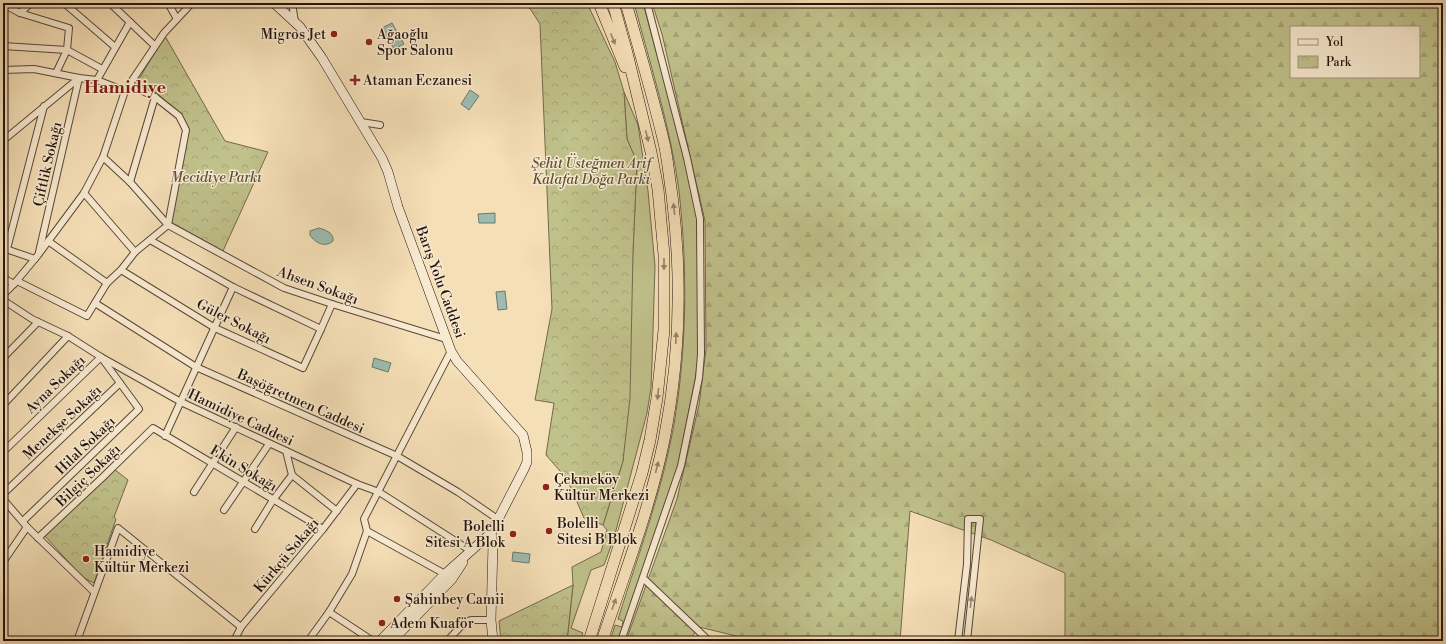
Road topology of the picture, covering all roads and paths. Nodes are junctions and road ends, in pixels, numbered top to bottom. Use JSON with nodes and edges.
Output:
{"nodes":[{"id":1,"x":31,"y":3,"type":"edge"},
{"id":2,"x":64,"y":3,"type":"edge"},
{"id":3,"x":110,"y":3,"type":"edge"},
{"id":4,"x":168,"y":3,"type":"edge"},
{"id":5,"x":192,"y":3,"type":"edge"},
{"id":6,"x":274,"y":3,"type":"edge"},
{"id":7,"x":292,"y":3,"type":"edge"},
{"id":8,"x":599,"y":3,"type":"edge"},
{"id":9,"x":613,"y":3,"type":"edge"},
{"id":10,"x":626,"y":3,"type":"edge"},
{"id":11,"x":647,"y":3,"type":"edge"},
{"id":12,"x":4,"y":4,"type":"edge"},
{"id":13,"x":20,"y":13,"type":"junction"},
{"id":14,"x":177,"y":19,"type":"junction"},
{"id":15,"x":130,"y":22,"type":"junction"},
{"id":16,"x":295,"y":22,"type":"junction"},
{"id":17,"x":3,"y":46,"type":"edge"},
{"id":18,"x":155,"y":46,"type":"junction"},
{"id":19,"x":115,"y":47,"type":"junction"},
{"id":20,"x":68,"y":50,"type":"junction"},
{"id":21,"x":102,"y":69,"type":"junction"},
{"id":22,"x":3,"y":70,"type":"edge"},
{"id":23,"x":56,"y":73,"type":"junction"},
{"id":24,"x":79,"y":78,"type":"junction"},
{"id":25,"x":97,"y":80,"type":"junction"},
{"id":26,"x":130,"y":85,"type":"junction"},
{"id":27,"x":125,"y":91,"type":"junction"},
{"id":28,"x":154,"y":97,"type":"junction"},
{"id":29,"x":44,"y":106,"type":"junction"},
{"id":30,"x":642,"y":114,"type":"junction"},
{"id":31,"x":361,"y":122,"type":"junction"},
{"id":32,"x":380,"y":125,"type":"dead end"},
{"id":33,"x":4,"y":139,"type":"edge"},
{"id":34,"x":3,"y":146,"type":"edge"},
{"id":35,"x":103,"y":157,"type":"junction"},
{"id":36,"x":130,"y":182,"type":"junction"},
{"id":37,"x":84,"y":193,"type":"junction"},
{"id":38,"x":168,"y":225,"type":"junction"},
{"id":39,"x":150,"y":240,"type":"junction"},
{"id":40,"x":48,"y":242,"type":"junction"},
{"id":41,"x":5,"y":248,"type":"edge"},
{"id":42,"x":134,"y":252,"type":"junction"},
{"id":43,"x":37,"y":257,"type":"junction"},
{"id":44,"x":121,"y":270,"type":"junction"},
{"id":45,"x":3,"y":278,"type":"edge"},
{"id":46,"x":16,"y":282,"type":"junction"},
{"id":47,"x":107,"y":283,"type":"junction"},
{"id":48,"x":233,"y":287,"type":"junction"},
{"id":49,"x":3,"y":295,"type":"edge"},
{"id":50,"x":3,"y":300,"type":"edge"},
{"id":51,"x":95,"y":303,"type":"junction"},
{"id":52,"x":332,"y":304,"type":"junction"},
{"id":53,"x":38,"y":322,"type":"junction"},
{"id":54,"x":215,"y":328,"type":"junction"},
{"id":55,"x":321,"y":329,"type":"junction"},
{"id":56,"x":68,"y":336,"type":"junction"},
{"id":57,"x":446,"y":339,"type":"junction"},
{"id":58,"x":451,"y":351,"type":"junction"},
{"id":59,"x":100,"y":357,"type":"junction"},
{"id":60,"x":3,"y":358,"type":"edge"},
{"id":61,"x":196,"y":367,"type":"junction"},
{"id":62,"x":120,"y":383,"type":"junction"},
{"id":63,"x":181,"y":402,"type":"junction"},
{"id":64,"x":3,"y":405,"type":"edge"},
{"id":65,"x":236,"y":427,"type":"junction"},
{"id":66,"x":153,"y":428,"type":"joint"},
{"id":67,"x":165,"y":436,"type":"junction"},
{"id":68,"x":269,"y":444,"type":"junction"},
{"id":69,"x":286,"y":451,"type":"junction"},
{"id":70,"x":3,"y":452,"type":"edge"},
{"id":71,"x":397,"y":456,"type":"junction"},
{"id":72,"x":212,"y":463,"type":"junction"},
{"id":73,"x":292,"y":475,"type":"junction"},
{"id":74,"x":244,"y":482,"type":"junction"},
{"id":75,"x":357,"y":484,"type":"junction"},
{"id":76,"x":194,"y":492,"type":"dead end"},
{"id":77,"x":379,"y":492,"type":"junction"},
{"id":78,"x":3,"y":494,"type":"edge"},
{"id":79,"x":3,"y":499,"type":"edge"},
{"id":80,"x":274,"y":500,"type":"junction"},
{"id":81,"x":224,"y":510,"type":"dead end"},
{"id":82,"x":336,"y":511,"type":"junction"},
{"id":83,"x":499,"y":520,"type":"junction"},
{"id":84,"x":23,"y":521,"type":"junction"},
{"id":85,"x":27,"y":527,"type":"junction"},
{"id":86,"x":255,"y":529,"type":"dead end"},
{"id":87,"x":323,"y":529,"type":"junction"},
{"id":88,"x":367,"y":531,"type":"junction"},
{"id":89,"x":491,"y":534,"type":"junction"},
{"id":90,"x":38,"y":538,"type":"junction"},
{"id":91,"x":471,"y":551,"type":"junction"},
{"id":92,"x":3,"y":562,"type":"edge"},
{"id":93,"x":445,"y":574,"type":"junction"},
{"id":94,"x":643,"y":578,"type":"junction"},
{"id":95,"x":94,"y":592,"type":"junction"},
{"id":96,"x":329,"y":612,"type":"junction"},
{"id":97,"x":491,"y":620,"type":"junction"},
{"id":98,"x":241,"y":627,"type":"junction"},
{"id":99,"x":77,"y":641,"type":"edge"},
{"id":100,"x":234,"y":641,"type":"edge"},
{"id":101,"x":308,"y":641,"type":"edge"},
{"id":102,"x":373,"y":641,"type":"edge"},
{"id":103,"x":380,"y":641,"type":"edge"},
{"id":104,"x":392,"y":641,"type":"edge"},
{"id":105,"x":447,"y":641,"type":"edge"},
{"id":106,"x":493,"y":641,"type":"edge"},
{"id":107,"x":589,"y":641,"type":"edge"},
{"id":108,"x":602,"y":641,"type":"edge"},
{"id":109,"x":621,"y":641,"type":"edge"},
{"id":110,"x":709,"y":641,"type":"edge"},
{"id":111,"x":958,"y":641,"type":"edge"},
{"id":112,"x":967,"y":641,"type":"edge"}],
"edges":[{"from":1,"to":13,"type":"street"},
{"from":2,"to":19,"type":"street"},
{"from":3,"to":15,"type":"street"},
{"from":4,"to":14,"type":"street"},
{"from":5,"to":14,"type":"street"},
{"from":6,"to":16,"type":"main road","name":"Barış Yolu Caddesi"},
{"from":7,"to":16,"type":"street","name":"Barış Yolu Caddesi"},
{"from":8,"to":30,"type":"highway","one_way":true},
{"from":9,"to":30,"type":"highway"},
{"from":108,"to":10,"type":"highway","one_way":true},
{"from":11,"to":94,"type":"street"},
{"from":12,"to":13,"type":"street"},
{"from":13,"to":20,"type":"street"},
{"from":14,"to":18,"type":"street"},
{"from":15,"to":18,"type":"street"},
{"from":15,"to":19,"type":"street"},
{"from":16,"to":31,"type":"main road","name":"Barış Yolu Caddesi"},
{"from":17,"to":20,"type":"street"},
{"from":18,"to":26,"type":"street"},
{"from":19,"to":21,"type":"street"},
{"from":20,"to":21,"type":"street"},
{"from":20,"to":23,"type":"street"},
{"from":21,"to":25,"type":"street"},
{"from":22,"to":23,"type":"street"},
{"from":23,"to":24,"type":"street"},
{"from":24,"to":25,"type":"street"},
{"from":24,"to":29,"type":"street"},
{"from":24,"to":43,"type":"street","name":"Çiftlik Sokağı"},
{"from":25,"to":27,"type":"street"},
{"from":26,"to":27,"type":"street"},
{"from":26,"to":28,"type":"street"},
{"from":27,"to":35,"type":"street"},
{"from":28,"to":36,"type":"street"},
{"from":28,"to":38,"type":"street"},
{"from":29,"to":33,"type":"street"},
{"from":29,"to":41,"type":"street"},
{"from":30,"to":107,"type":"highway","one_way":true},
{"from":31,"to":32,"type":"street"},
{"from":31,"to":57,"type":"main road","name":"Barış Yolu Caddesi"},
{"from":33,"to":34,"type":"street"},
{"from":35,"to":36,"type":"street"},
{"from":35,"to":37,"type":"street"},
{"from":36,"to":38,"type":"street"},
{"from":37,"to":40,"type":"street"},
{"from":37,"to":42,"type":"street"},
{"from":38,"to":39,"type":"street"},
{"from":38,"to":52,"type":"street","name":"Ahsen Sokağı"},
{"from":39,"to":42,"type":"street"},
{"from":39,"to":48,"type":"street"},
{"from":40,"to":43,"type":"street"},
{"from":40,"to":47,"type":"street"},
{"from":41,"to":43,"type":"street"},
{"from":42,"to":44,"type":"street"},
{"from":43,"to":46,"type":"street"},
{"from":44,"to":47,"type":"street"},
{"from":44,"to":54,"type":"street","name":"Güler Sokağı"},
{"from":45,"to":46,"type":"street"},
{"from":46,"to":49,"type":"street"},
{"from":46,"to":51,"type":"street"},
{"from":47,"to":51,"type":"street"},
{"from":48,"to":54,"type":"street"},
{"from":48,"to":55,"type":"street"},
{"from":50,"to":53,"type":"street","name":"Hamidiye Caddesi"},
{"from":51,"to":61,"type":"street","name":"Başöğretmen Caddesi"},
{"from":52,"to":55,"type":"street"},
{"from":52,"to":57,"type":"street","name":"Ahsen Sokağı"},
{"from":53,"to":56,"type":"street","name":"Hamidiye Caddesi"},
{"from":53,"to":60,"type":"street"},
{"from":54,"to":55,"type":"street","name":"Güler Sokağı"},
{"from":54,"to":61,"type":"street"},
{"from":56,"to":59,"type":"street","name":"Hamidiye Caddesi"},
{"from":56,"to":64,"type":"street"},
{"from":57,"to":58,"type":"main road","name":"Barış Yolu Caddesi"},
{"from":58,"to":71,"type":"street"},
{"from":58,"to":83,"type":"main road","name":"Barış Yolu Caddesi"},
{"from":59,"to":62,"type":"street","name":"Ayna Sokağı"},
{"from":59,"to":63,"type":"street","name":"Hamidiye Caddesi"},
{"from":59,"to":70,"type":"street","name":"Ayna Sokağı"},
{"from":61,"to":63,"type":"street"},
{"from":61,"to":71,"type":"street","name":"Başöğretmen Caddesi"},
{"from":62,"to":78,"type":"street","name":"Menekşe Sokağı"},
{"from":62,"to":84,"type":"street","name":"Hilal Sokağı"},
{"from":63,"to":65,"type":"street","name":"Hamidiye Caddesi"},
{"from":63,"to":67,"type":"street"},
{"from":65,"to":68,"type":"street","name":"Hamidiye Caddesi"},
{"from":65,"to":72,"type":"street"},
{"from":66,"to":67,"type":"street","name":"Ekin Sokağı"},
{"from":66,"to":90,"type":"street","name":"Bilgiç Sokağı"},
{"from":67,"to":72,"type":"street","name":"Ekin Sokağı"},
{"from":68,"to":69,"type":"street","name":"Hamidiye Caddesi"},
{"from":68,"to":74,"type":"street"},
{"from":69,"to":73,"type":"street"},
{"from":69,"to":75,"type":"street","name":"Hamidiye Caddesi"},
{"from":71,"to":77,"type":"street"},
{"from":71,"to":83,"type":"street","name":"Başöğretmen Caddesi"},
{"from":72,"to":74,"type":"street","name":"Ekin Sokağı"},
{"from":72,"to":76,"type":"street"},
{"from":73,"to":80,"type":"street"},
{"from":73,"to":82,"type":"street"},
{"from":74,"to":80,"type":"street","name":"Ekin Sokağı"},
{"from":74,"to":81,"type":"street"},
{"from":75,"to":77,"type":"street","name":"Hamidiye Caddesi"},
{"from":75,"to":82,"type":"street","name":"Kürkçü Sokağı"},
{"from":77,"to":88,"type":"street"},
{"from":77,"to":91,"type":"street","name":"Hamidiye Caddesi"},
{"from":79,"to":84,"type":"street"},
{"from":80,"to":86,"type":"street"},
{"from":80,"to":87,"type":"street","name":"Ekin Sokağı"},
{"from":82,"to":87,"type":"street","name":"Kürkçü Sokağı"},
{"from":83,"to":89,"type":"main road"},
{"from":84,"to":85,"type":"street"},
{"from":85,"to":90,"type":"street"},
{"from":85,"to":92,"type":"street"},
{"from":87,"to":98,"type":"street","name":"Kürkçü Sokağı"},
{"from":88,"to":93,"type":"street"},
{"from":88,"to":96,"type":"street"},
{"from":89,"to":91,"type":"main road"},
{"from":89,"to":97,"type":"main road"},
{"from":90,"to":95,"type":"street"},
{"from":91,"to":93,"type":"main road"},
{"from":91,"to":104,"type":"main road"},
{"from":93,"to":103,"type":"main road"},
{"from":94,"to":109,"type":"street"},
{"from":94,"to":110,"type":"street"},
{"from":95,"to":98,"type":"street"},
{"from":95,"to":99,"type":"street"},
{"from":96,"to":101,"type":"street"},
{"from":96,"to":102,"type":"street"},
{"from":97,"to":105,"type":"street"},
{"from":97,"to":106,"type":"main road"},
{"from":98,"to":100,"type":"street","name":"Kürkçü Sokağı"},
{"from":112,"to":111,"type":"street","one_way":true}]}
